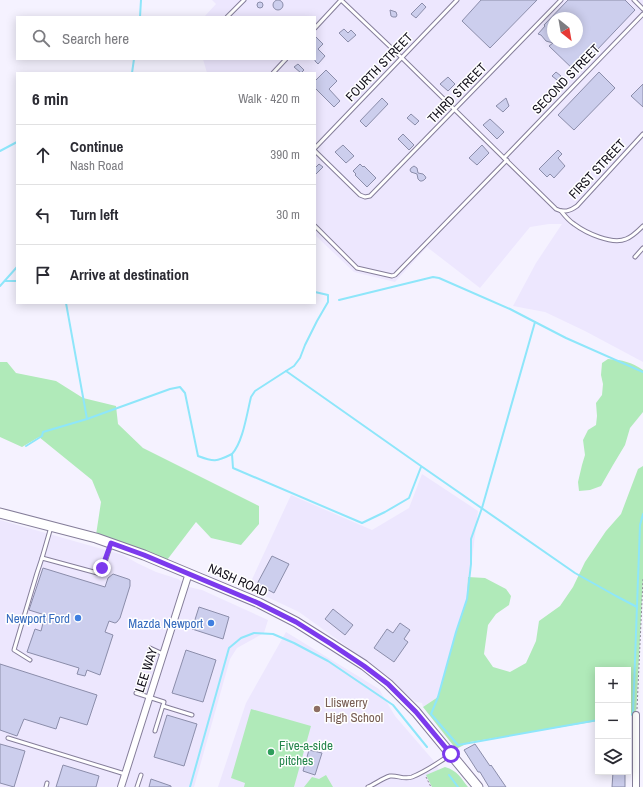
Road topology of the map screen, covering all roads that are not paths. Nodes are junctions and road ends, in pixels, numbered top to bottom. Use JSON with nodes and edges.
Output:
{"nodes":[{"id":1,"x":244,"y":0,"type":"edge"},
{"id":2,"x":341,"y":0,"type":"edge"},
{"id":3,"x":457,"y":0,"type":"edge"},
{"id":4,"x":561,"y":0,"type":"edge"},
{"id":5,"x":634,"y":0,"type":"edge"},
{"id":6,"x":643,"y":9,"type":"edge"},
{"id":7,"x":643,"y":14,"type":"edge"},
{"id":8,"x":228,"y":16,"type":"edge"},
{"id":9,"x":316,"y":27,"type":"edge"},
{"id":10,"x":401,"y":57,"type":"junction"},
{"id":11,"x":285,"y":60,"type":"edge"},
{"id":12,"x":273,"y":72,"type":"edge"},
{"id":13,"x":454,"y":110,"type":"junction"},
{"id":14,"x":643,"y":134,"type":"edge"},
{"id":15,"x":316,"y":147,"type":"edge"},
{"id":16,"x":316,"y":152,"type":"edge"},
{"id":17,"x":505,"y":159,"type":"junction"},
{"id":18,"x":561,"y":211,"type":"junction"},
{"id":19,"x":643,"y":226,"type":"edge"},
{"id":20,"x":316,"y":227,"type":"edge"},
{"id":21,"x":643,"y":248,"type":"edge"},
{"id":22,"x":635,"y":257,"type":"dead end"},
{"id":23,"x":0,"y":513,"type":"edge"},
{"id":24,"x":51,"y":526,"type":"junction"},
{"id":25,"x":111,"y":543,"type":"junction"},
{"id":26,"x":42,"y":558,"type":"junction"},
{"id":27,"x":189,"y":573,"type":"junction"},
{"id":28,"x":150,"y":648,"type":"dead end"},
{"id":29,"x":163,"y":654,"type":"junction"},
{"id":30,"x":30,"y":660,"type":"dead end"},
{"id":31,"x":136,"y":693,"type":"dead end"},
{"id":32,"x":149,"y":698,"type":"junction"},
{"id":33,"x":163,"y":706,"type":"junction"},
{"id":34,"x":192,"y":715,"type":"dead end"},
{"id":35,"x":636,"y":715,"type":"road end"},
{"id":36,"x":155,"y":731,"type":"dead end"},
{"id":37,"x":640,"y":734,"type":"edge"},
{"id":38,"x":8,"y":738,"type":"dead end"},
{"id":39,"x":451,"y":754,"type":"junction"},
{"id":40,"x":126,"y":774,"type":"junction"},
{"id":41,"x":140,"y":775,"type":"dead end"},
{"id":42,"x":121,"y":787,"type":"edge"},
{"id":43,"x":137,"y":787,"type":"edge"},
{"id":44,"x":368,"y":787,"type":"edge"},
{"id":45,"x":478,"y":787,"type":"edge"},
{"id":46,"x":636,"y":787,"type":"edge"}],
"edges":[{"from":1,"to":8,"type":"lane"},
{"from":2,"to":9,"type":"lane"},
{"from":2,"to":10,"type":"lane"},
{"from":3,"to":10,"type":"lane","name":"FOURTH STREET"},
{"from":4,"to":13,"type":"lane","name":"THIRD STREET"},
{"from":5,"to":6,"type":"lane"},
{"from":7,"to":17,"type":"lane","name":"SECOND STREET"},
{"from":10,"to":13,"type":"lane"},
{"from":10,"to":15,"type":"lane","name":"FOURTH STREET"},
{"from":11,"to":12,"type":"lane"},
{"from":13,"to":16,"type":"lane","name":"THIRD STREET"},
{"from":13,"to":17,"type":"lane"},
{"from":14,"to":18,"type":"lane","name":"FIRST STREET"},
{"from":17,"to":18,"type":"lane"},
{"from":17,"to":20,"type":"lane","name":"SECOND STREET"},
{"from":18,"to":19,"type":"lane"},
{"from":21,"to":22,"type":"lane"},
{"from":23,"to":24,"type":"street","name":"NASH ROAD"},
{"from":24,"to":25,"type":"street","name":"NASH ROAD"},
{"from":24,"to":26,"type":"lane"},
{"from":25,"to":26,"type":"lane"},
{"from":25,"to":27,"type":"street","name":"NASH ROAD"},
{"from":26,"to":30,"type":"lane"},
{"from":27,"to":29,"type":"street","name":"LEE WAY"},
{"from":27,"to":39,"type":"street","name":"NASH ROAD"},
{"from":28,"to":29,"type":"lane"},
{"from":29,"to":32,"type":"street","name":"LEE WAY"},
{"from":31,"to":32,"type":"lane"},
{"from":32,"to":33,"type":"lane"},
{"from":32,"to":40,"type":"street","name":"LEE WAY"},
{"from":33,"to":34,"type":"lane"},
{"from":33,"to":36,"type":"lane"},
{"from":35,"to":37,"type":"street"},
{"from":37,"to":46,"type":"street"},
{"from":38,"to":40,"type":"lane"},
{"from":39,"to":44,"type":"lane"},
{"from":39,"to":45,"type":"street","name":"NASH ROAD"},
{"from":40,"to":42,"type":"street","name":"LEE WAY"},
{"from":41,"to":43,"type":"lane"}]}
